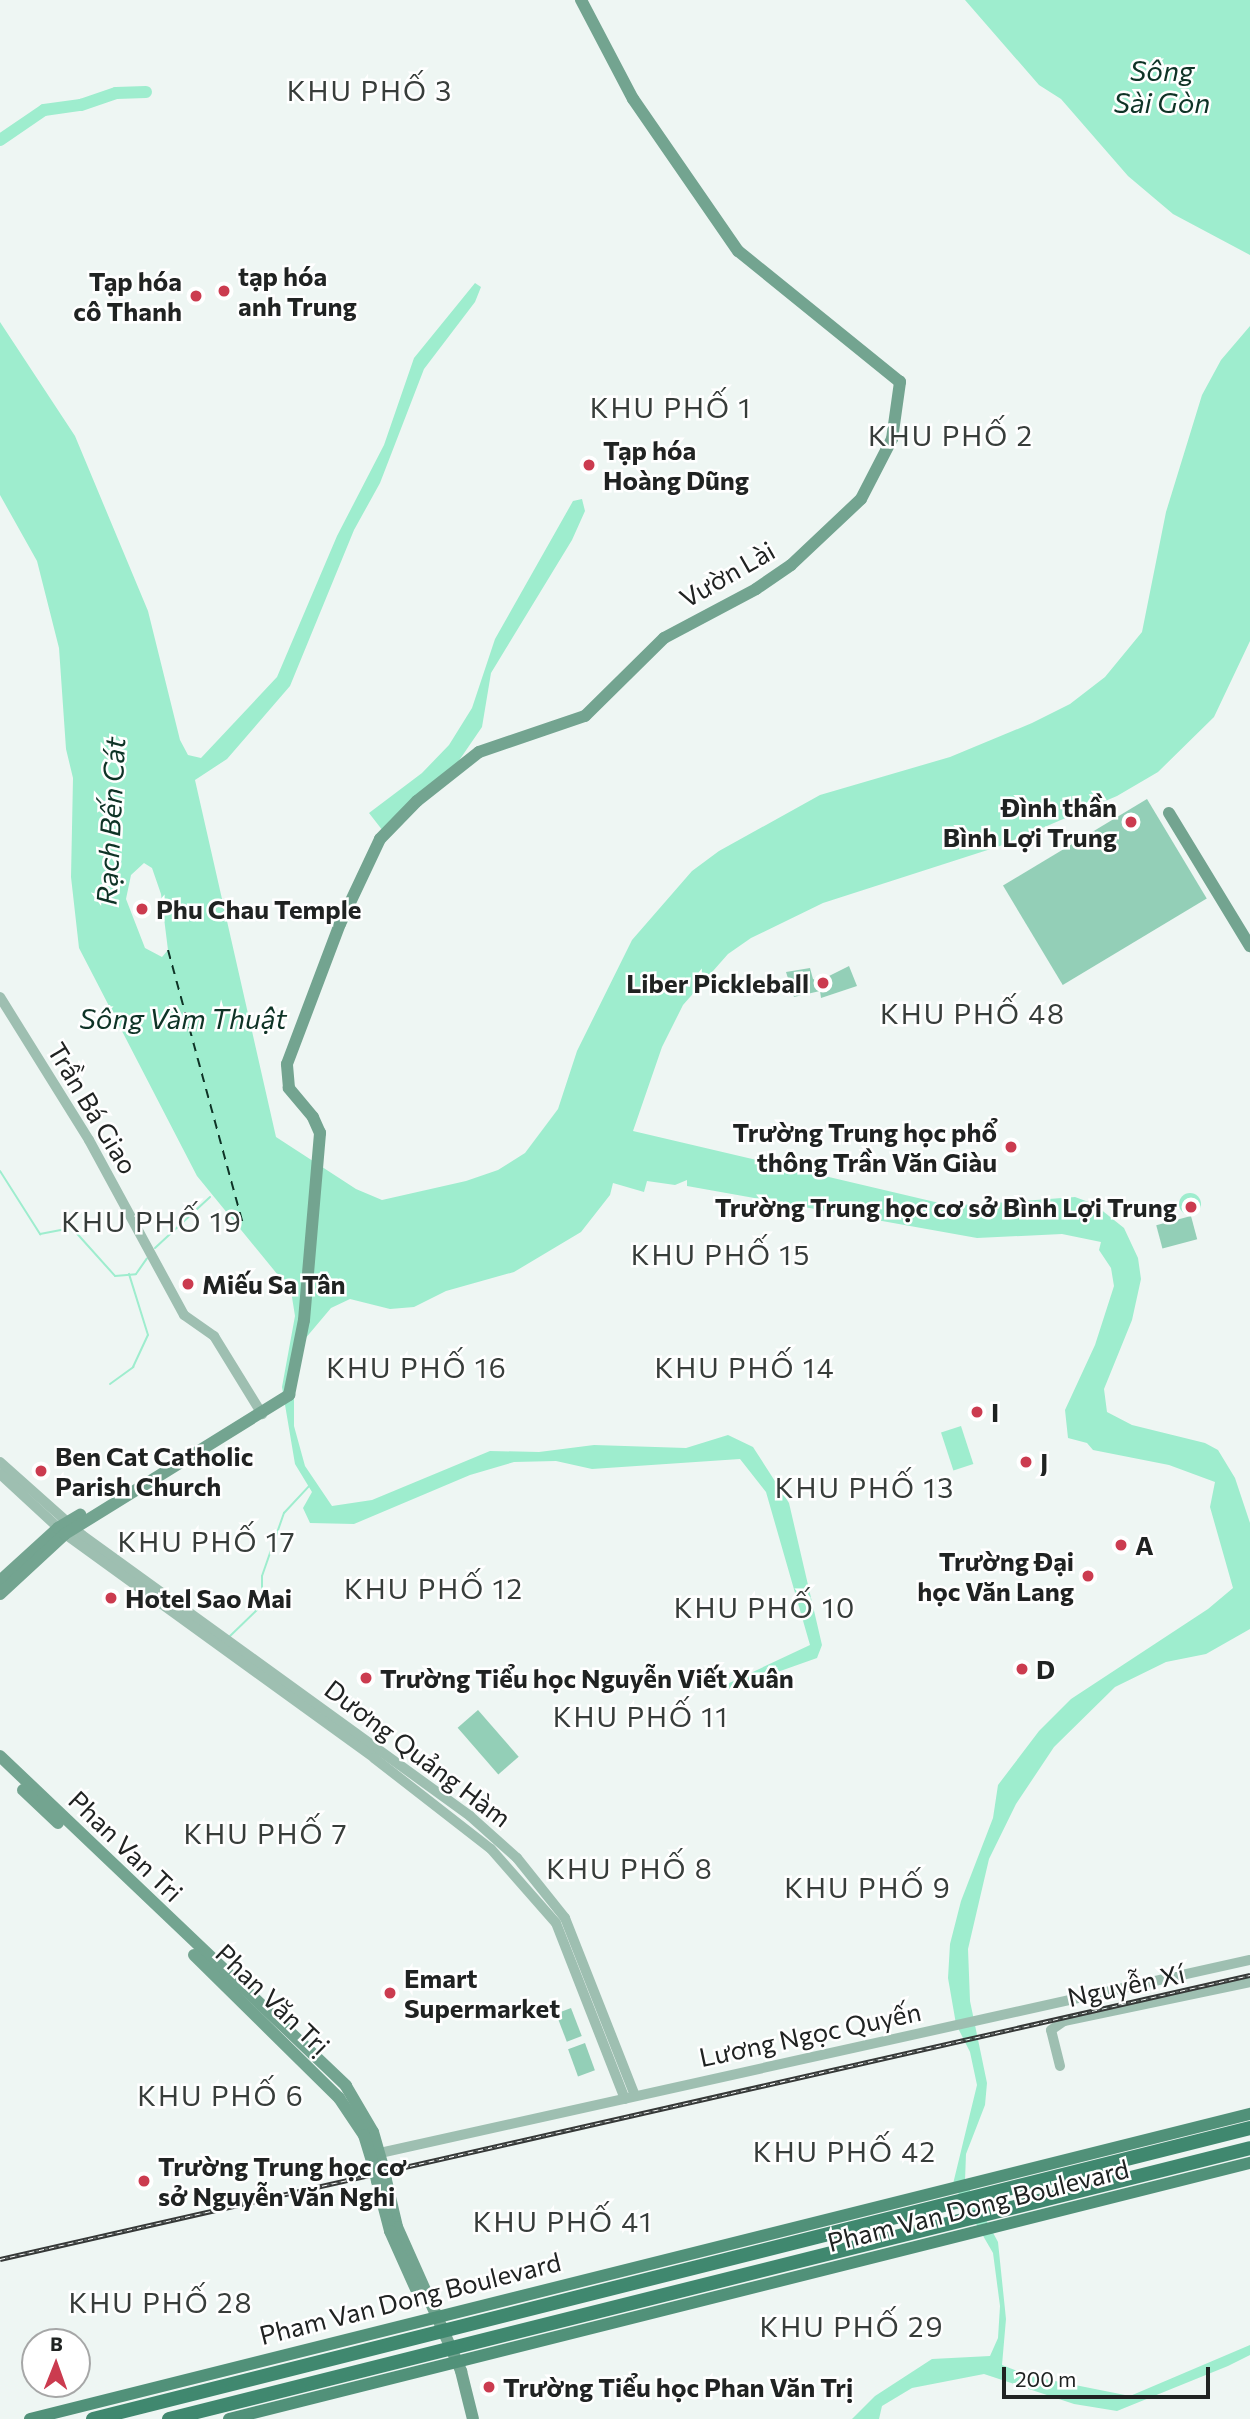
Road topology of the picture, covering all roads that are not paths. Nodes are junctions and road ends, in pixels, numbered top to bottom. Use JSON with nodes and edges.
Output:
{"nodes":[{"id":1,"x":581,"y":0,"type":"edge"},
{"id":2,"x":1169,"y":813,"type":"dead end"},
{"id":3,"x":1250,"y":946,"type":"edge"},
{"id":4,"x":0,"y":997,"type":"edge"},
{"id":5,"x":260,"y":1411,"type":"junction"},
{"id":6,"x":0,"y":1462,"type":"edge"},
{"id":7,"x":0,"y":1474,"type":"edge"},
{"id":8,"x":66,"y":1528,"type":"junction"},
{"id":9,"x":0,"y":1581,"type":"edge"},
{"id":10,"x":0,"y":1594,"type":"edge"},
{"id":11,"x":0,"y":1756,"type":"edge"},
{"id":12,"x":9,"y":1773,"type":"edge"},
{"id":13,"x":1250,"y":1960,"type":"edge"},
{"id":14,"x":218,"y":1972,"type":"joint"},
{"id":15,"x":1250,"y":1982,"type":"edge"},
{"id":16,"x":1060,"y":2066,"type":"dead end"},
{"id":17,"x":630,"y":2097,"type":"junction"},
{"id":18,"x":1250,"y":2114,"type":"edge"},
{"id":19,"x":1250,"y":2128,"type":"edge"},
{"id":20,"x":1250,"y":2148,"type":"edge"},
{"id":21,"x":1250,"y":2163,"type":"edge"},
{"id":22,"x":380,"y":2169,"type":"junction"},
{"id":23,"x":1028,"y":2176,"type":"junction"},
{"id":24,"x":1036,"y":2209,"type":"junction"},
{"id":25,"x":436,"y":2325,"type":"junction"},
{"id":26,"x":450,"y":2355,"type":"junction"},
{"id":27,"x":316,"y":2381,"type":"junction"},
{"id":28,"x":320,"y":2396,"type":"junction"},
{"id":29,"x":95,"y":2402,"type":"junction"},
{"id":30,"x":121,"y":2411,"type":"junction"},
{"id":31,"x":30,"y":2419,"type":"edge"},
{"id":32,"x":93,"y":2419,"type":"edge"},
{"id":33,"x":169,"y":2419,"type":"edge"},
{"id":34,"x":229,"y":2419,"type":"edge"},
{"id":35,"x":473,"y":2419,"type":"edge"}],
"edges":[{"from":1,"to":5,"type":"main road","name":"Vườn Lài"},
{"from":2,"to":3,"type":"main road"},
{"from":4,"to":5,"type":"street","name":"Trần Bá Giao"},
{"from":5,"to":8,"type":"main road"},
{"from":6,"to":8,"type":"street","name":"Dương Quảng Hàm"},
{"from":7,"to":8,"type":"street","name":"Dương Quảng Hàm"},
{"from":8,"to":9,"type":"main road"},
{"from":8,"to":10,"type":"main road"},
{"from":8,"to":17,"type":"street","name":"Dương Quảng Hàm"},
{"from":11,"to":12,"type":"main road","name":"Phan Van Tri"},
{"from":12,"to":14,"type":"main road","name":"Phan Van Tri"},
{"from":13,"to":17,"type":"street","name":"Lương Ngọc Quyến"},
{"from":14,"to":22,"type":"main road","name":"Phan Văn Trị"},
{"from":15,"to":16,"type":"street","name":"Nguyễn Xí"},
{"from":17,"to":22,"type":"street","name":"Lương Ngọc Quyến"},
{"from":18,"to":23,"type":"main road","name":"Pham Van Dong Boulevard"},
{"from":19,"to":23,"type":"highway","name":"Pham Van Dong Boulevard"},
{"from":20,"to":24,"type":"highway","name":"Pham Van Dong Boulevard"},
{"from":21,"to":24,"type":"main road","name":"Pham Van Dong Boulevard"},
{"from":22,"to":25,"type":"main road","name":"Phan Văn Trị"},
{"from":23,"to":25,"type":"highway","name":"Pham Van Dong Boulevard"},
{"from":24,"to":26,"type":"highway","name":"Pham Van Dong Boulevard"},
{"from":25,"to":26,"type":"main road"},
{"from":25,"to":29,"type":"main road","name":"Pham Van Dong Boulevard"},
{"from":25,"to":30,"type":"highway","name":"Pham Van Dong Boulevard"},
{"from":26,"to":27,"type":"highway","name":"Pham Van Dong Boulevard"},
{"from":26,"to":28,"type":"main road","name":"Pham Van Dong Boulevard"},
{"from":26,"to":35,"type":"main road"},
{"from":27,"to":28,"type":"main road"},
{"from":27,"to":33,"type":"highway","name":"Pham Van Dong Boulevard"},
{"from":28,"to":34,"type":"main road","name":"Pham Van Dong Boulevard"},
{"from":29,"to":30,"type":"main road"},
{"from":29,"to":31,"type":"main road","name":"Pham Van Dong Boulevard"},
{"from":30,"to":32,"type":"highway","name":"Pham Van Dong Boulevard"}]}
